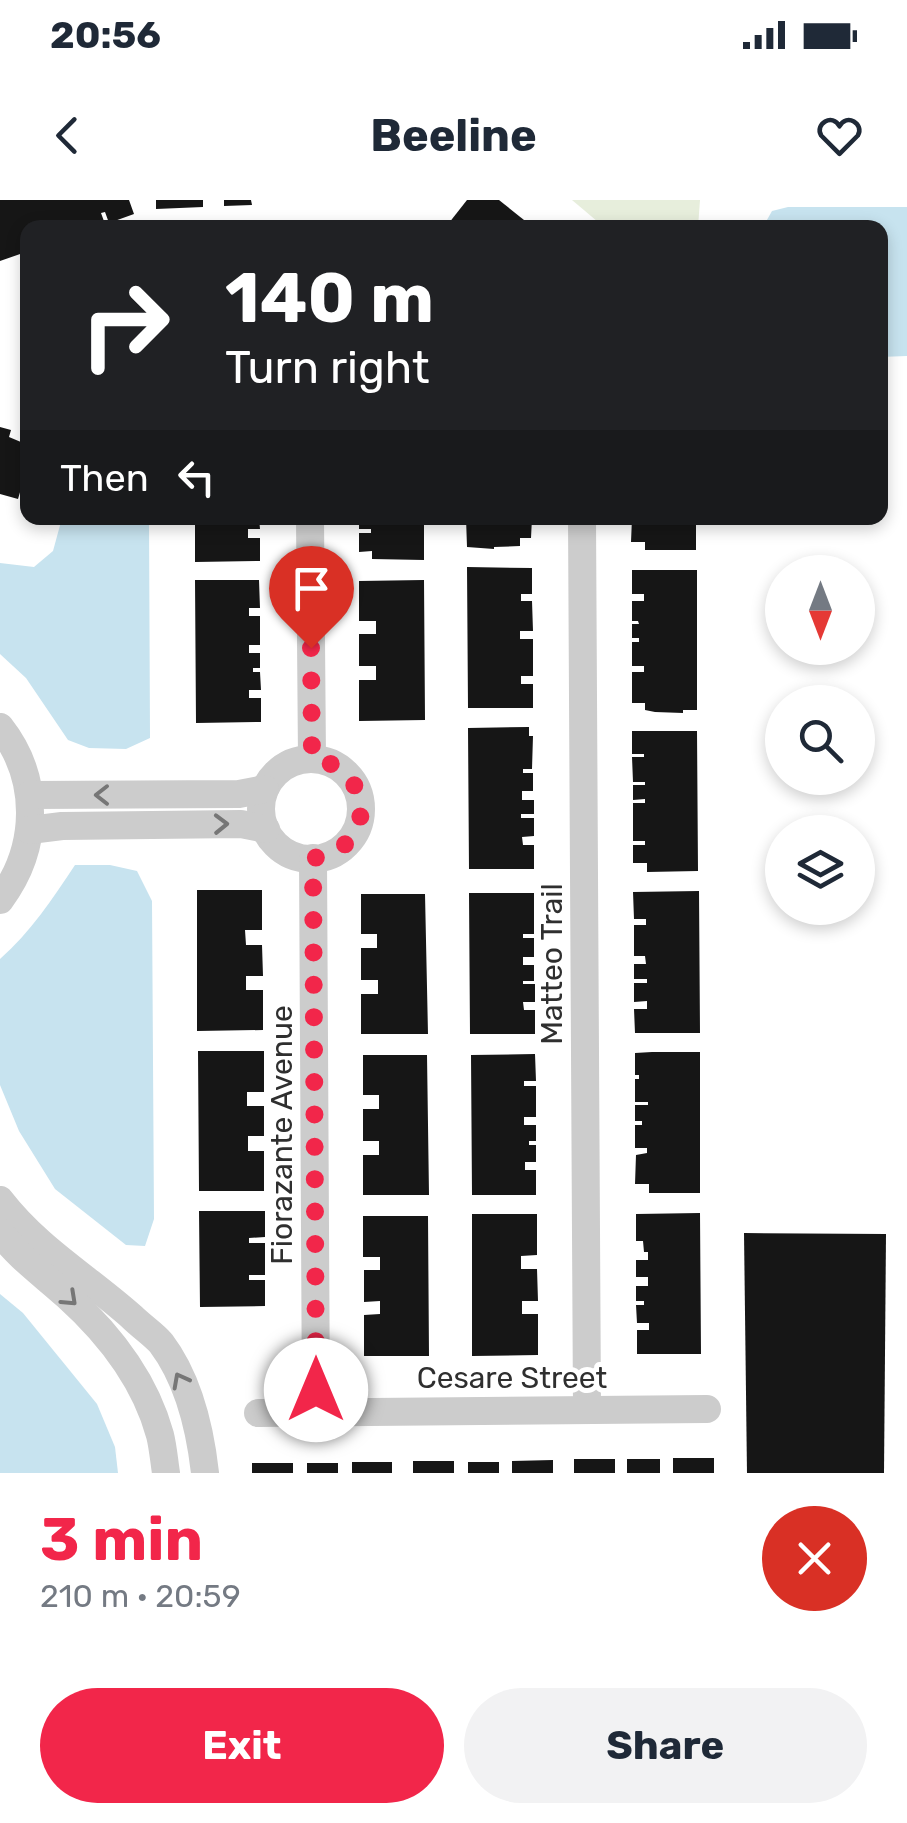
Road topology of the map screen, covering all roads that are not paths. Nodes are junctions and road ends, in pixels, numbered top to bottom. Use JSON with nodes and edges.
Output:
{"nodes":[{"id":1,"x":310,"y":525,"type":"edge"},
{"id":2,"x":582,"y":525,"type":"edge"},
{"id":3,"x":0,"y":727,"type":"edge"},
{"id":4,"x":312,"y":758,"type":"junction"},
{"id":5,"x":266,"y":789,"type":"junction"},
{"id":6,"x":175,"y":794,"type":"junction"},
{"id":7,"x":30,"y":795,"type":"junction"},
{"id":8,"x":175,"y":825,"type":"junction"},
{"id":9,"x":266,"y":828,"type":"junction"},
{"id":10,"x":30,"y":830,"type":"junction"},
{"id":11,"x":313,"y":858,"type":"junction"},
{"id":12,"x":0,"y":900,"type":"edge"},
{"id":13,"x":0,"y":1200,"type":"edge"},
{"id":14,"x":0,"y":1232,"type":"edge"},
{"id":15,"x":587,"y":1410,"type":"junction"},
{"id":16,"x":706,"y":1410,"type":"dead end"},
{"id":17,"x":316,"y":1412,"type":"junction"},
{"id":18,"x":258,"y":1413,"type":"dead end"},
{"id":19,"x":166,"y":1473,"type":"edge"},
{"id":20,"x":206,"y":1473,"type":"edge"}],
"edges":[{"from":1,"to":4,"type":"street"},
{"from":2,"to":15,"type":"street","name":"Matteo Trail"},
{"from":3,"to":7,"type":"street"},
{"from":4,"to":5,"type":"street"},
{"from":4,"to":11,"type":"street"},
{"from":5,"to":6,"type":"street"},
{"from":5,"to":9,"type":"street"},
{"from":6,"to":7,"type":"street","one_way":true},
{"from":6,"to":8,"type":"street"},
{"from":7,"to":10,"type":"street"},
{"from":8,"to":9,"type":"street","one_way":true},
{"from":8,"to":10,"type":"street"},
{"from":9,"to":11,"type":"street"},
{"from":10,"to":12,"type":"street"},
{"from":11,"to":17,"type":"street","name":"Fiorazante Avenue"},
{"from":20,"to":13,"type":"street","one_way":true},
{"from":14,"to":19,"type":"street","one_way":true},
{"from":15,"to":16,"type":"street","name":"Cesare Street"},
{"from":15,"to":17,"type":"street","name":"Cesare Street"},
{"from":17,"to":18,"type":"street","name":"Cesare Street"}]}
